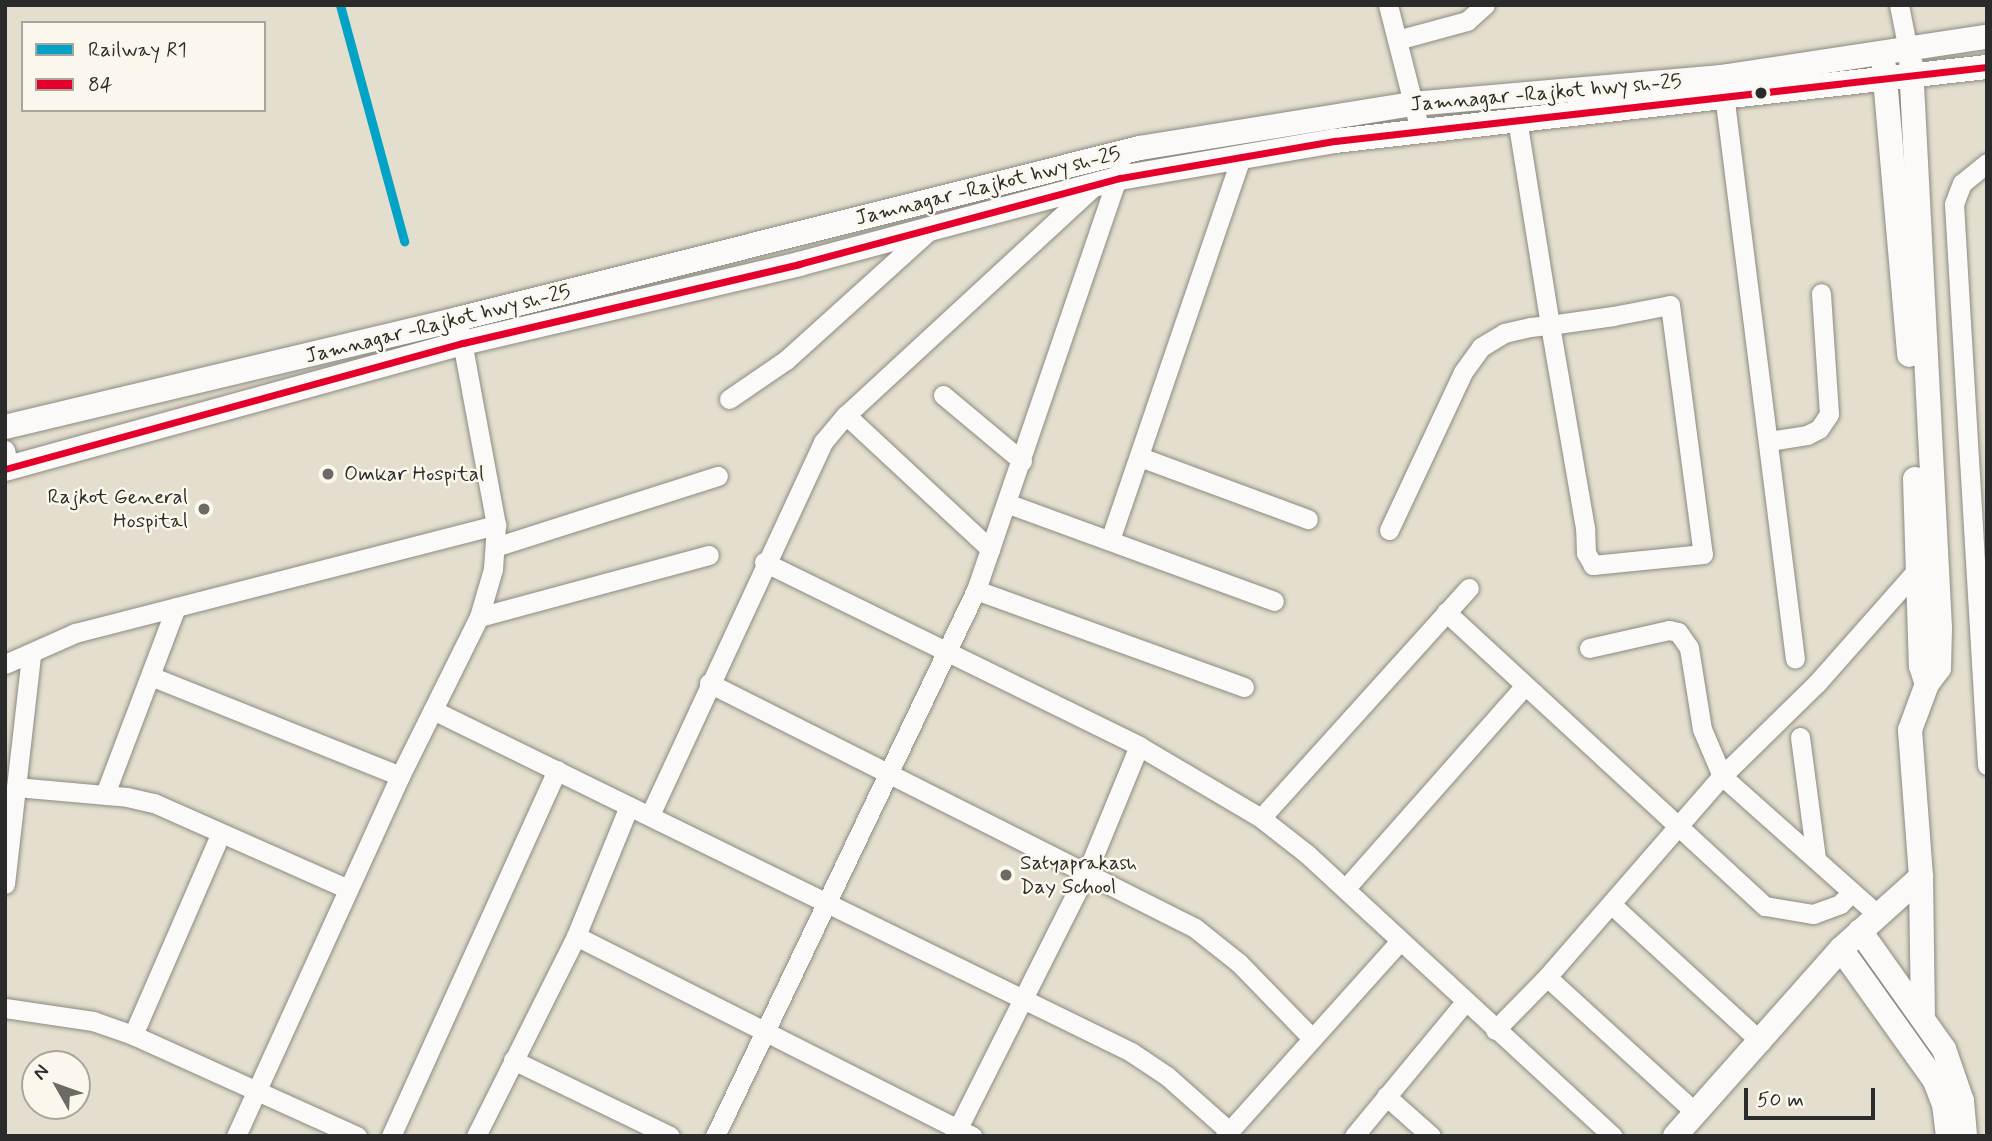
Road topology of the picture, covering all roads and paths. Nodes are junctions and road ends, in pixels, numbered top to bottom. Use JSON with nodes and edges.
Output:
{"nodes":[{"id":1,"x":1388,"y":5,"type":"edge"},
{"id":2,"x":1485,"y":5,"type":"edge"},
{"id":3,"x":1899,"y":5,"type":"edge"},
{"id":4,"x":1987,"y":37,"type":"edge"},
{"id":5,"x":1397,"y":40,"type":"junction"},
{"id":6,"x":1908,"y":50,"type":"junction"},
{"id":7,"x":1882,"y":53,"type":"junction"},
{"id":8,"x":1987,"y":67,"type":"edge"},
{"id":9,"x":1913,"y":79,"type":"junction"},
{"id":10,"x":1886,"y":82,"type":"junction"},
{"id":11,"x":1724,"y":94,"type":"junction"},
{"id":12,"x":1413,"y":104,"type":"junction"},
{"id":13,"x":1517,"y":119,"type":"junction"},
{"id":14,"x":1420,"y":131,"type":"junction"},
{"id":15,"x":1122,"y":152,"type":"junction"},
{"id":16,"x":1241,"y":157,"type":"junction"},
{"id":17,"x":1987,"y":163,"type":"edge"},
{"id":18,"x":1120,"y":178,"type":"junction"},
{"id":19,"x":1096,"y":184,"type":"junction"},
{"id":20,"x":932,"y":228,"type":"junction"},
{"id":21,"x":1821,"y":293,"type":"dead end"},
{"id":22,"x":1550,"y":325,"type":"junction"},
{"id":23,"x":461,"y":331,"type":"junction"},
{"id":24,"x":943,"y":395,"type":"dead end"},
{"id":25,"x":729,"y":399,"type":"dead end"},
{"id":26,"x":846,"y":415,"type":"junction"},
{"id":27,"x":5,"y":427,"type":"edge"},
{"id":28,"x":1769,"y":441,"type":"junction"},
{"id":29,"x":1140,"y":457,"type":"junction"},
{"id":30,"x":1022,"y":461,"type":"junction"},
{"id":31,"x":6,"y":462,"type":"edge"},
{"id":32,"x":718,"y":476,"type":"dead end"},
{"id":33,"x":1009,"y":504,"type":"junction"},
{"id":34,"x":1308,"y":519,"type":"dead end"},
{"id":35,"x":496,"y":524,"type":"junction"},
{"id":36,"x":1389,"y":530,"type":"dead end"},
{"id":37,"x":1110,"y":540,"type":"junction"},
{"id":38,"x":495,"y":547,"type":"junction"},
{"id":39,"x":990,"y":549,"type":"junction"},
{"id":40,"x":709,"y":555,"type":"dead end"},
{"id":41,"x":764,"y":562,"type":"junction"},
{"id":42,"x":1917,"y":570,"type":"junction"},
{"id":43,"x":1469,"y":588,"type":"dead end"},
{"id":44,"x":976,"y":590,"type":"junction"},
{"id":45,"x":1274,"y":601,"type":"dead end"},
{"id":46,"x":176,"y":607,"type":"junction"},
{"id":47,"x":1446,"y":612,"type":"junction"},
{"id":48,"x":480,"y":617,"type":"junction"},
{"id":49,"x":1589,"y":648,"type":"dead end"},
{"id":50,"x":949,"y":652,"type":"junction"},
{"id":51,"x":31,"y":655,"type":"junction"},
{"id":52,"x":1795,"y":659,"type":"dead end"},
{"id":53,"x":5,"y":664,"type":"edge"},
{"id":54,"x":153,"y":677,"type":"junction"},
{"id":55,"x":709,"y":683,"type":"junction"},
{"id":56,"x":1927,"y":684,"type":"junction"},
{"id":57,"x":1244,"y":687,"type":"dead end"},
{"id":58,"x":1524,"y":687,"type":"junction"},
{"id":59,"x":433,"y":710,"type":"junction"},
{"id":60,"x":14,"y":735,"type":"edge"},
{"id":61,"x":1800,"y":737,"type":"dead end"},
{"id":62,"x":1139,"y":746,"type":"junction"},
{"id":63,"x":1987,"y":765,"type":"edge"},
{"id":64,"x":556,"y":770,"type":"junction"},
{"id":65,"x":888,"y":774,"type":"junction"},
{"id":66,"x":401,"y":776,"type":"junction"},
{"id":67,"x":1722,"y":776,"type":"junction"},
{"id":68,"x":16,"y":788,"type":"junction"},
{"id":69,"x":106,"y":794,"type":"junction"},
{"id":70,"x":629,"y":806,"type":"junction"},
{"id":71,"x":650,"y":815,"type":"junction"},
{"id":72,"x":1261,"y":818,"type":"junction"},
{"id":73,"x":1677,"y":829,"type":"junction"},
{"id":74,"x":220,"y":835,"type":"junction"},
{"id":75,"x":1816,"y":858,"type":"junction"},
{"id":76,"x":1087,"y":872,"type":"junction"},
{"id":77,"x":1921,"y":877,"type":"junction"},
{"id":78,"x":5,"y":884,"type":"edge"},
{"id":79,"x":1345,"y":888,"type":"junction"},
{"id":80,"x":348,"y":890,"type":"junction"},
{"id":81,"x":1852,"y":892,"type":"junction"},
{"id":82,"x":830,"y":903,"type":"junction"},
{"id":83,"x":1611,"y":904,"type":"junction"},
{"id":84,"x":1877,"y":914,"type":"junction"},
{"id":85,"x":1860,"y":931,"type":"junction"},
{"id":86,"x":576,"y":936,"type":"junction"},
{"id":87,"x":1399,"y":941,"type":"junction"},
{"id":88,"x":1842,"y":948,"type":"junction"},
{"id":89,"x":1547,"y":977,"type":"junction"},
{"id":90,"x":1024,"y":999,"type":"junction"},
{"id":91,"x":1464,"y":1003,"type":"junction"},
{"id":92,"x":5,"y":1008,"type":"edge"},
{"id":93,"x":1923,"y":1018,"type":"junction"},
{"id":94,"x":1495,"y":1030,"type":"junction"},
{"id":95,"x":761,"y":1033,"type":"junction"},
{"id":96,"x":133,"y":1035,"type":"junction"},
{"id":97,"x":1312,"y":1038,"type":"junction"},
{"id":98,"x":1760,"y":1042,"type":"junction"},
{"id":99,"x":513,"y":1060,"type":"junction"},
{"id":100,"x":257,"y":1091,"type":"junction"},
{"id":101,"x":1386,"y":1096,"type":"junction"},
{"id":102,"x":1696,"y":1113,"type":"junction"},
{"id":103,"x":961,"y":1133,"type":"edge"},
{"id":104,"x":1227,"y":1133,"type":"edge"},
{"id":105,"x":236,"y":1136,"type":"edge"},
{"id":106,"x":357,"y":1136,"type":"edge"},
{"id":107,"x":391,"y":1136,"type":"edge"},
{"id":108,"x":476,"y":1136,"type":"edge"},
{"id":109,"x":670,"y":1136,"type":"edge"},
{"id":110,"x":715,"y":1136,"type":"edge"},
{"id":111,"x":1353,"y":1136,"type":"edge"},
{"id":112,"x":1431,"y":1136,"type":"edge"},
{"id":113,"x":1613,"y":1136,"type":"edge"},
{"id":114,"x":1675,"y":1136,"type":"edge"},
{"id":115,"x":1948,"y":1136,"type":"edge"},
{"id":116,"x":1965,"y":1136,"type":"edge"}],
"edges":[{"from":1,"to":5,"type":"street"},
{"from":2,"to":5,"type":"street"},
{"from":3,"to":6,"type":"street"},
{"from":4,"to":6,"type":"main road","name":"Jamnagar -Rajkot hwy sh-25"},
{"from":5,"to":12,"type":"street"},
{"from":6,"to":7,"type":"main road","name":"Jamnagar -Rajkot hwy sh-25"},
{"from":6,"to":9,"type":"main road"},
{"from":7,"to":10,"type":"main road"},
{"from":7,"to":12,"type":"main road","name":"Jamnagar -Rajkot hwy sh-25"},
{"from":8,"to":9,"type":"main road"},
{"from":9,"to":10,"type":"main road"},
{"from":9,"to":56,"type":"main road"},
{"from":10,"to":11,"type":"main road"},
{"from":10,"to":42,"type":"main road"},
{"from":11,"to":13,"type":"main road"},
{"from":11,"to":28,"type":"street"},
{"from":12,"to":14,"type":"street"},
{"from":12,"to":15,"type":"main road","name":"Jamnagar -Rajkot hwy sh-25"},
{"from":13,"to":14,"type":"main road"},
{"from":13,"to":22,"type":"street"},
{"from":14,"to":16,"type":"main road"},
{"from":15,"to":18,"type":"street"},
{"from":15,"to":23,"type":"main road","name":"Jamnagar -Rajkot hwy sh-25"},
{"from":16,"to":18,"type":"main road"},
{"from":16,"to":29,"type":"street"},
{"from":17,"to":63,"type":"street"},
{"from":18,"to":19,"type":"main road"},
{"from":18,"to":30,"type":"street"},
{"from":19,"to":20,"type":"main road"},
{"from":19,"to":26,"type":"street"},
{"from":20,"to":23,"type":"main road"},
{"from":20,"to":25,"type":"street"},
{"from":21,"to":28,"type":"street"},
{"from":22,"to":22,"type":"street"},
{"from":22,"to":36,"type":"street"},
{"from":23,"to":27,"type":"main road","name":"Jamnagar -Rajkot hwy sh-25"},
{"from":23,"to":31,"type":"main road"},
{"from":23,"to":35,"type":"street"},
{"from":24,"to":30,"type":"street"},
{"from":26,"to":39,"type":"street"},
{"from":26,"to":41,"type":"street"},
{"from":28,"to":52,"type":"street"},
{"from":29,"to":34,"type":"street"},
{"from":29,"to":37,"type":"street"},
{"from":30,"to":33,"type":"street"},
{"from":32,"to":38,"type":"street"},
{"from":33,"to":37,"type":"street"},
{"from":33,"to":39,"type":"street"},
{"from":35,"to":38,"type":"street"},
{"from":35,"to":46,"type":"street"},
{"from":37,"to":45,"type":"street"},
{"from":38,"to":48,"type":"street"},
{"from":39,"to":44,"type":"street"},
{"from":40,"to":48,"type":"street"},
{"from":41,"to":50,"type":"street"},
{"from":41,"to":55,"type":"street"},
{"from":42,"to":56,"type":"main road"},
{"from":42,"to":67,"type":"street"},
{"from":43,"to":47,"type":"street"},
{"from":44,"to":50,"type":"street"},
{"from":44,"to":57,"type":"street"},
{"from":46,"to":51,"type":"street"},
{"from":46,"to":54,"type":"street"},
{"from":47,"to":58,"type":"street"},
{"from":47,"to":72,"type":"street"},
{"from":48,"to":59,"type":"street"},
{"from":49,"to":67,"type":"street"},
{"from":50,"to":62,"type":"street"},
{"from":50,"to":65,"type":"street"},
{"from":51,"to":53,"type":"street"},
{"from":51,"to":60,"type":"street"},
{"from":54,"to":66,"type":"street"},
{"from":54,"to":69,"type":"street"},
{"from":55,"to":65,"type":"street"},
{"from":55,"to":71,"type":"street"},
{"from":56,"to":77,"type":"main road"},
{"from":58,"to":73,"type":"street"},
{"from":58,"to":79,"type":"street"},
{"from":59,"to":64,"type":"street"},
{"from":59,"to":66,"type":"street"},
{"from":60,"to":68,"type":"street"},
{"from":61,"to":75,"type":"street"},
{"from":62,"to":72,"type":"street"},
{"from":62,"to":76,"type":"street"},
{"from":64,"to":70,"type":"street"},
{"from":64,"to":107,"type":"street"},
{"from":65,"to":76,"type":"street"},
{"from":65,"to":82,"type":"street"},
{"from":66,"to":80,"type":"street"},
{"from":67,"to":73,"type":"street"},
{"from":67,"to":75,"type":"street"},
{"from":68,"to":69,"type":"street"},
{"from":68,"to":78,"type":"street"},
{"from":69,"to":74,"type":"street"},
{"from":70,"to":71,"type":"street"},
{"from":70,"to":86,"type":"street"},
{"from":71,"to":82,"type":"street"},
{"from":72,"to":79,"type":"street"},
{"from":73,"to":81,"type":"street"},
{"from":73,"to":83,"type":"street"},
{"from":74,"to":80,"type":"street"},
{"from":74,"to":96,"type":"street"},
{"from":75,"to":81,"type":"street"},
{"from":76,"to":90,"type":"street"},
{"from":76,"to":97,"type":"street"},
{"from":77,"to":84,"type":"main road"},
{"from":77,"to":93,"type":"main road"},
{"from":79,"to":87,"type":"street"},
{"from":80,"to":100,"type":"street"},
{"from":81,"to":84,"type":"street"},
{"from":82,"to":90,"type":"street"},
{"from":82,"to":95,"type":"street"},
{"from":83,"to":89,"type":"street"},
{"from":83,"to":98,"type":"street"},
{"from":84,"to":85,"type":"main road"},
{"from":85,"to":88,"type":"main road"},
{"from":85,"to":93,"type":"main road"},
{"from":86,"to":95,"type":"street"},
{"from":86,"to":99,"type":"street"},
{"from":87,"to":91,"type":"street"},
{"from":87,"to":97,"type":"street"},
{"from":88,"to":98,"type":"main road"},
{"from":88,"to":115,"type":"main road"},
{"from":89,"to":94,"type":"street"},
{"from":89,"to":102,"type":"street"},
{"from":90,"to":103,"type":"street"},
{"from":90,"to":104,"type":"street"},
{"from":91,"to":94,"type":"street"},
{"from":91,"to":101,"type":"street"},
{"from":92,"to":96,"type":"street"},
{"from":93,"to":116,"type":"main road"},
{"from":94,"to":113,"type":"street"},
{"from":95,"to":103,"type":"street"},
{"from":95,"to":110,"type":"street"},
{"from":96,"to":100,"type":"street"},
{"from":97,"to":104,"type":"street"},
{"from":98,"to":102,"type":"main road"},
{"from":99,"to":108,"type":"street"},
{"from":99,"to":109,"type":"street"},
{"from":100,"to":105,"type":"street"},
{"from":100,"to":106,"type":"street"},
{"from":101,"to":111,"type":"street"},
{"from":101,"to":112,"type":"street"},
{"from":102,"to":114,"type":"main road"}]}
